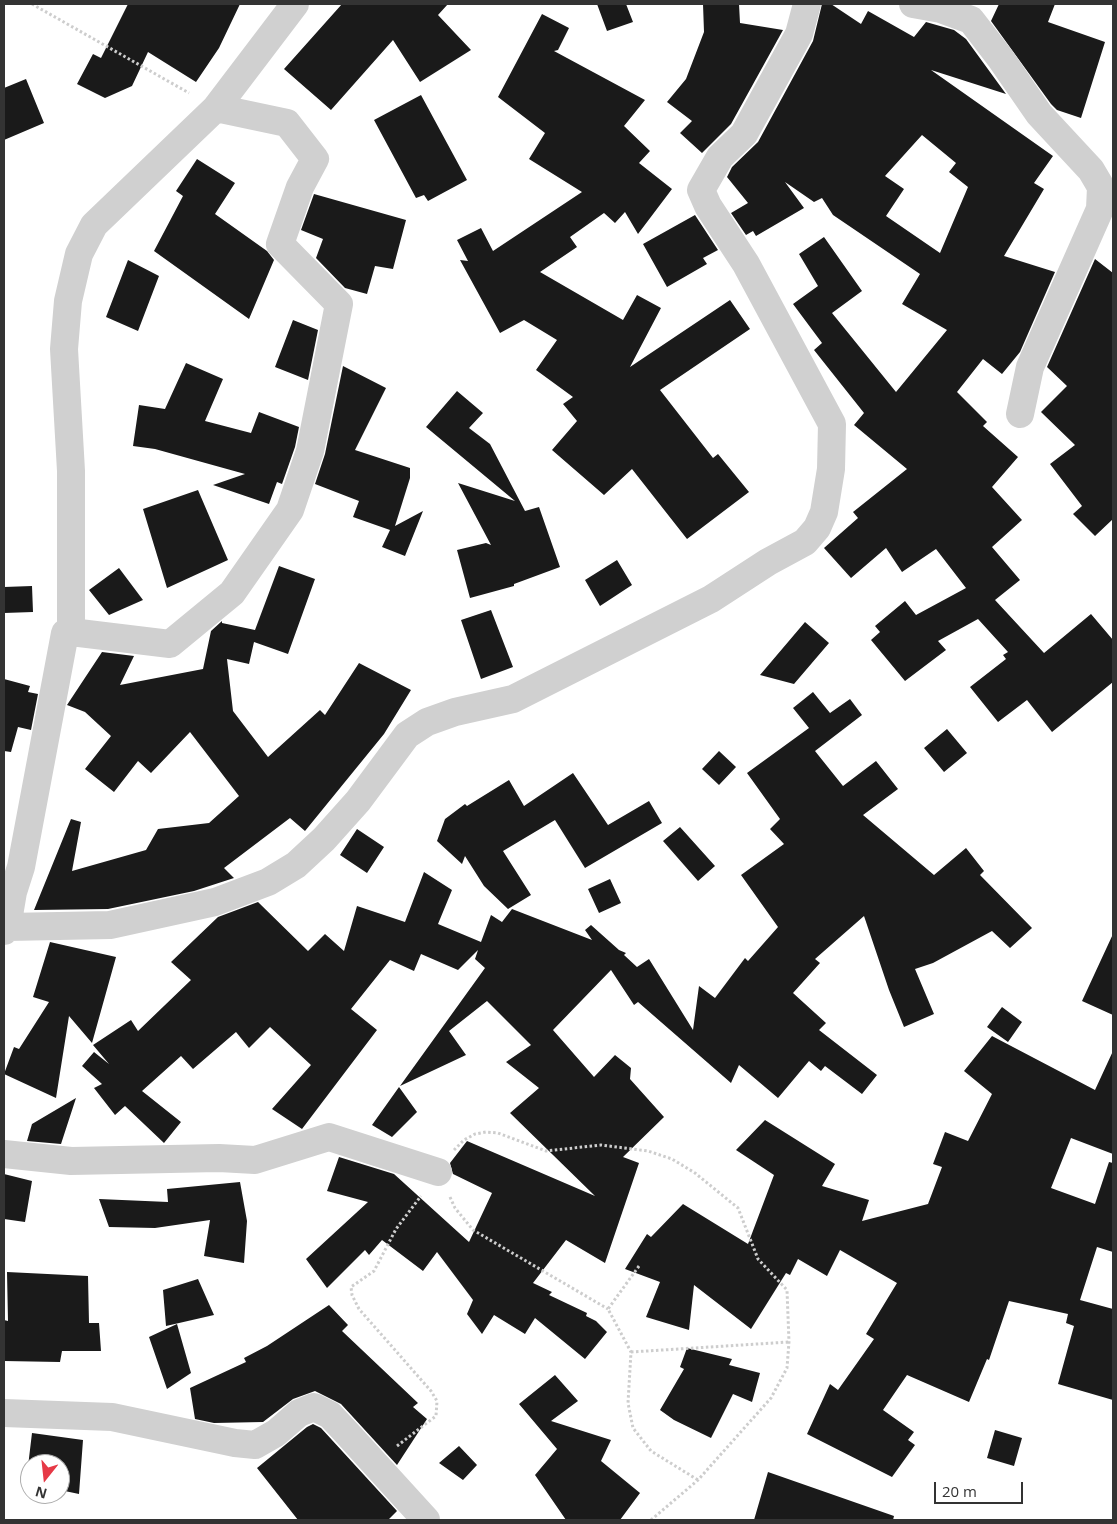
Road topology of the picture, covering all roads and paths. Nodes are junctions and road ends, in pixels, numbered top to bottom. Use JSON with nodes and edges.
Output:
{"nodes":[{"id":1,"x":32,"y":4,"type":"edge"},
{"id":2,"x":296,"y":4,"type":"edge"},
{"id":3,"x":807,"y":4,"type":"edge"},
{"id":4,"x":913,"y":4,"type":"edge"},
{"id":5,"x":977,"y":12,"type":"edge"},
{"id":6,"x":216,"y":108,"type":"junction"},
{"id":7,"x":1020,"y":414,"type":"dead end"},
{"id":8,"x":71,"y":632,"type":"junction"},
{"id":9,"x":5,"y":929,"type":"edge"},
{"id":10,"x":475,"y":1134,"type":"dead end"},
{"id":11,"x":4,"y":1154,"type":"edge"},
{"id":12,"x":438,"y":1172,"type":"junction"},
{"id":13,"x":639,"y":1266,"type":"dead end"},
{"id":14,"x":608,"y":1309,"type":"junction"},
{"id":15,"x":789,"y":1342,"type":"junction"},
{"id":16,"x":631,"y":1352,"type":"junction"},
{"id":17,"x":4,"y":1413,"type":"edge"},
{"id":18,"x":375,"y":1464,"type":"junction"},
{"id":19,"x":698,"y":1480,"type":"junction"},
{"id":20,"x":426,"y":1520,"type":"edge"},
{"id":21,"x":651,"y":1520,"type":"edge"}],
"edges":[{"from":1,"to":6,"type":"path"},
{"from":2,"to":6,"type":"street"},
{"from":3,"to":9,"type":"street"},
{"from":4,"to":5,"type":"street"},
{"from":5,"to":7,"type":"street"},
{"from":6,"to":8,"type":"street"},
{"from":6,"to":8,"type":"street"},
{"from":8,"to":9,"type":"street"},
{"from":10,"to":15,"type":"path"},
{"from":11,"to":12,"type":"street"},
{"from":12,"to":14,"type":"path"},
{"from":12,"to":18,"type":"path"},
{"from":13,"to":14,"type":"path"},
{"from":14,"to":16,"type":"path"},
{"from":15,"to":16,"type":"path"},
{"from":15,"to":19,"type":"path"},
{"from":16,"to":19,"type":"path"},
{"from":17,"to":18,"type":"street"},
{"from":18,"to":20,"type":"street"},
{"from":19,"to":21,"type":"path"}]}
